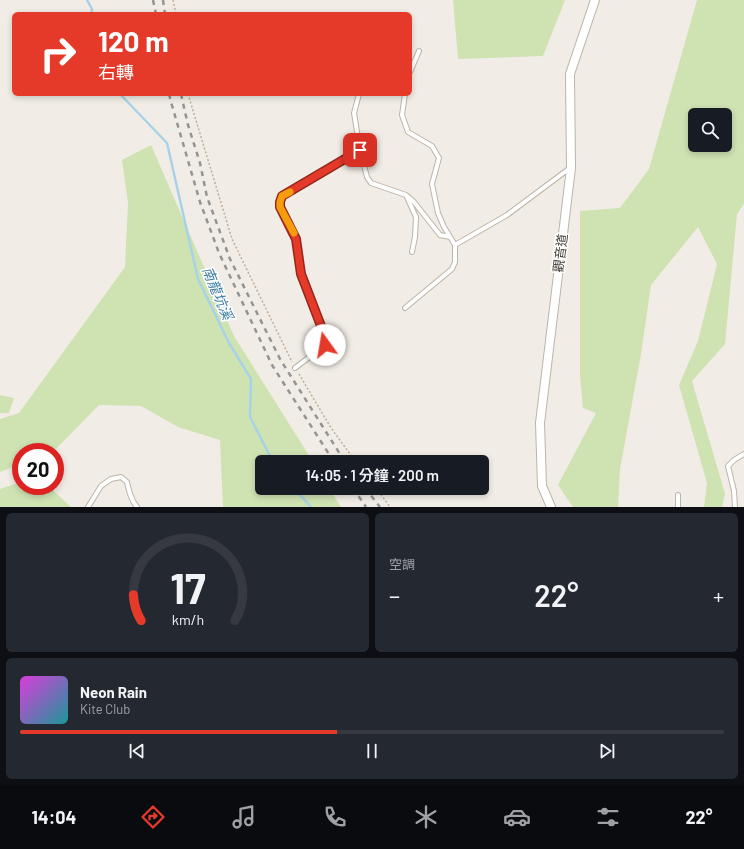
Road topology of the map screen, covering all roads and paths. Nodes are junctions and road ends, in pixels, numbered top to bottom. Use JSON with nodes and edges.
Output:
{"nodes":[{"id":1,"x":173,"y":0,"type":"edge"},
{"id":2,"x":595,"y":0,"type":"edge"},
{"id":3,"x":176,"y":12,"type":"edge"},
{"id":4,"x":419,"y":52,"type":"dead end"},
{"id":5,"x":412,"y":68,"type":"edge"},
{"id":6,"x":189,"y":96,"type":"edge"},
{"id":7,"x":358,"y":96,"type":"edge"},
{"id":8,"x":405,"y":96,"type":"edge"},
{"id":9,"x":360,"y":150,"type":"junction"},
{"id":10,"x":571,"y":168,"type":"junction"},
{"id":11,"x":406,"y":195,"type":"junction"},
{"id":12,"x":451,"y":238,"type":"junction"},
{"id":13,"x":455,"y":245,"type":"junction"},
{"id":14,"x":412,"y":252,"type":"dead end"},
{"id":15,"x":405,"y":308,"type":"dead end"},
{"id":16,"x":295,"y":368,"type":"junction"},
{"id":17,"x":744,"y":454,"type":"edge"},
{"id":18,"x":351,"y":455,"type":"edge"},
{"id":19,"x":381,"y":495,"type":"edge"},
{"id":20,"x":678,"y":495,"type":"dead end"},
{"id":21,"x":88,"y":507,"type":"edge"},
{"id":22,"x":137,"y":507,"type":"edge"},
{"id":23,"x":390,"y":507,"type":"edge"},
{"id":24,"x":551,"y":507,"type":"edge"},
{"id":25,"x":678,"y":507,"type":"edge"},
{"id":26,"x":735,"y":507,"type":"edge"}],
"edges":[{"from":1,"to":3,"type":"path"},
{"from":2,"to":10,"type":"street","name":"觀音道"},
{"from":4,"to":5,"type":"lane"},
{"from":6,"to":16,"type":"path"},
{"from":7,"to":9,"type":"lane"},
{"from":8,"to":12,"type":"lane"},
{"from":9,"to":11,"type":"lane"},
{"from":9,"to":16,"type":"lane"},
{"from":10,"to":13,"type":"lane"},
{"from":10,"to":24,"type":"street","name":"觀音道"},
{"from":11,"to":12,"type":"lane"},
{"from":11,"to":14,"type":"lane"},
{"from":12,"to":13,"type":"lane"},
{"from":13,"to":15,"type":"lane"},
{"from":16,"to":18,"type":"path"},
{"from":17,"to":26,"type":"lane"},
{"from":19,"to":23,"type":"path"},
{"from":20,"to":25,"type":"lane"},
{"from":21,"to":22,"type":"lane"}]}
